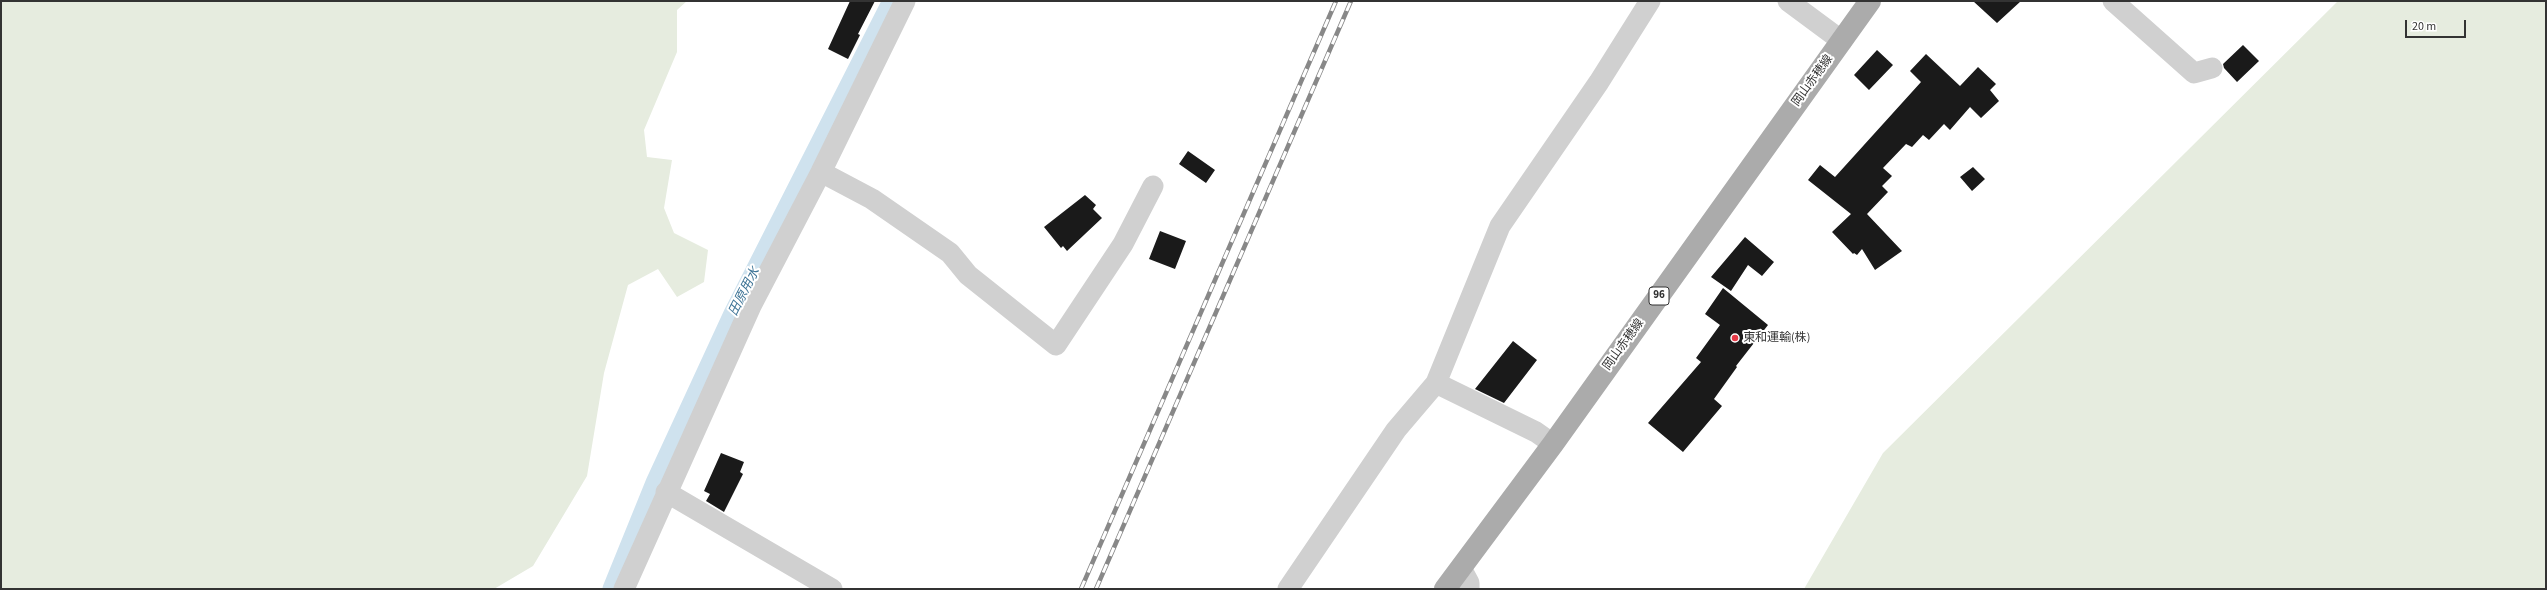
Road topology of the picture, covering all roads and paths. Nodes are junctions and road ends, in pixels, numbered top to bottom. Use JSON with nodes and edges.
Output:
{"nodes":[{"id":1,"x":905,"y":1,"type":"edge"},
{"id":2,"x":1650,"y":1,"type":"edge"},
{"id":3,"x":1788,"y":1,"type":"edge"},
{"id":4,"x":1870,"y":1,"type":"edge"},
{"id":5,"x":2113,"y":1,"type":"edge"},
{"id":6,"x":1842,"y":41,"type":"junction"},
{"id":7,"x":2212,"y":68,"type":"dead end"},
{"id":8,"x":821,"y":172,"type":"junction"},
{"id":9,"x":1153,"y":186,"type":"dead end"},
{"id":10,"x":1436,"y":383,"type":"junction"},
{"id":11,"x":1553,"y":444,"type":"junction"},
{"id":12,"x":666,"y":492,"type":"junction"},
{"id":13,"x":1461,"y":568,"type":"junction"},
{"id":14,"x":624,"y":589,"type":"edge"},
{"id":15,"x":832,"y":589,"type":"edge"},
{"id":16,"x":1288,"y":589,"type":"edge"},
{"id":17,"x":1446,"y":589,"type":"edge"},
{"id":18,"x":1469,"y":589,"type":"edge"}],
"edges":[{"from":1,"to":8,"type":"street"},
{"from":2,"to":10,"type":"street"},
{"from":3,"to":6,"type":"street"},
{"from":4,"to":6,"type":"main road","name":"岡山赤穂線","number":"96"},
{"from":5,"to":7,"type":"street"},
{"from":6,"to":11,"type":"main road","name":"岡山赤穂線","number":"96"},
{"from":8,"to":9,"type":"street"},
{"from":8,"to":12,"type":"street"},
{"from":10,"to":11,"type":"street"},
{"from":10,"to":16,"type":"street"},
{"from":11,"to":13,"type":"main road","name":"岡山赤穂線","number":"96"},
{"from":12,"to":14,"type":"street"},
{"from":12,"to":15,"type":"street"},
{"from":13,"to":17,"type":"main road","name":"岡山赤穂線","number":"96"},
{"from":13,"to":18,"type":"street"}]}
